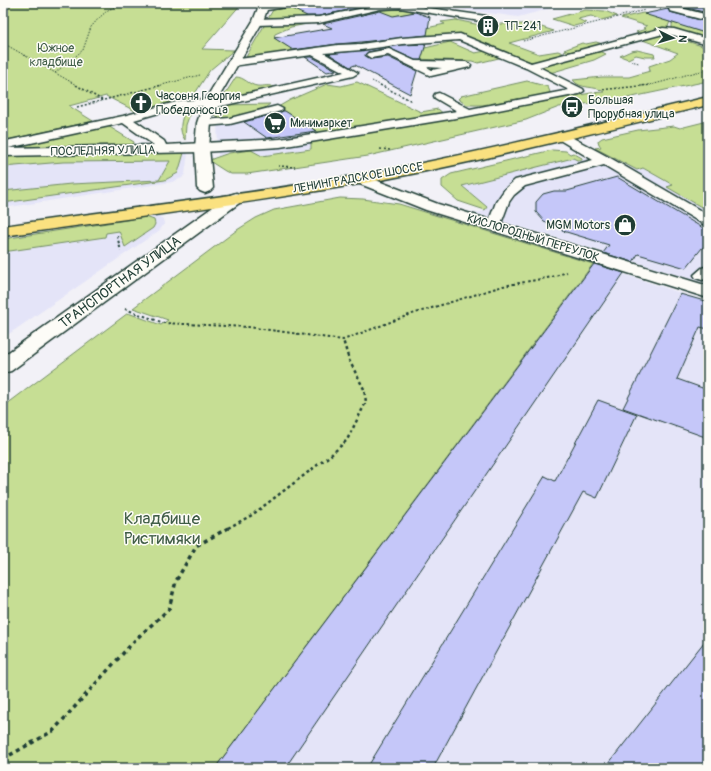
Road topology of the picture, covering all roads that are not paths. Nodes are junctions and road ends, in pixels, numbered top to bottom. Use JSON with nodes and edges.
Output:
{"nodes":[{"id":1,"x":292,"y":3,"type":"edge"},
{"id":2,"x":691,"y":5,"type":"dead end"},
{"id":3,"x":264,"y":6,"type":"edge"},
{"id":4,"x":673,"y":9,"type":"junction"},
{"id":5,"x":663,"y":12,"type":"dead end"},
{"id":6,"x":708,"y":18,"type":"edge"},
{"id":7,"x":486,"y":19,"type":"dead end"},
{"id":8,"x":257,"y":22,"type":"junction"},
{"id":9,"x":339,"y":38,"type":"dead end"},
{"id":10,"x":708,"y":42,"type":"edge"},
{"id":11,"x":305,"y":44,"type":"dead end"},
{"id":12,"x":355,"y":47,"type":"junction"},
{"id":13,"x":315,"y":51,"type":"junction"},
{"id":14,"x":362,"y":57,"type":"dead end"},
{"id":15,"x":348,"y":60,"type":"dead end"},
{"id":16,"x":334,"y":62,"type":"junction"},
{"id":17,"x":231,"y":64,"type":"junction"},
{"id":18,"x":413,"y":64,"type":"dead end"},
{"id":19,"x":530,"y":66,"type":"junction"},
{"id":20,"x":708,"y":89,"type":"edge"},
{"id":21,"x":439,"y":96,"type":"dead end"},
{"id":22,"x":708,"y":101,"type":"edge"},
{"id":23,"x":209,"y":104,"type":"junction"},
{"id":24,"x":277,"y":110,"type":"dead end"},
{"id":25,"x":468,"y":113,"type":"junction"},
{"id":26,"x":588,"y":116,"type":"dead end"},
{"id":27,"x":125,"y":119,"type":"junction"},
{"id":28,"x":204,"y":123,"type":"junction"},
{"id":29,"x":561,"y":127,"type":"junction"},
{"id":30,"x":3,"y":146,"type":"edge"},
{"id":31,"x":202,"y":148,"type":"junction"},
{"id":32,"x":161,"y":149,"type":"junction"},
{"id":33,"x":3,"y":152,"type":"edge"},
{"id":34,"x":425,"y":153,"type":"dead end"},
{"id":35,"x":604,"y":161,"type":"junction"},
{"id":36,"x":284,"y":177,"type":"dead end"},
{"id":37,"x":360,"y":179,"type":"junction"},
{"id":38,"x":212,"y":187,"type":"joint"},
{"id":39,"x":190,"y":190,"type":"dead end"},
{"id":40,"x":236,"y":198,"type":"junction"},
{"id":41,"x":18,"y":215,"type":"dead end"},
{"id":42,"x":3,"y":217,"type":"edge"},
{"id":43,"x":708,"y":221,"type":"edge"},
{"id":44,"x":494,"y":226,"type":"junction"},
{"id":45,"x":3,"y":231,"type":"edge"},
{"id":46,"x":708,"y":292,"type":"edge"},
{"id":47,"x":3,"y":366,"type":"edge"}],
"edges":[{"from":1,"to":3,"type":"street"},
{"from":2,"to":4,"type":"lane"},
{"from":3,"to":8,"type":"street"},
{"from":4,"to":5,"type":"lane"},
{"from":4,"to":6,"type":"lane"},
{"from":7,"to":8,"type":"lane"},
{"from":8,"to":17,"type":"street"},
{"from":9,"to":12,"type":"lane"},
{"from":10,"to":19,"type":"lane"},
{"from":11,"to":13,"type":"lane"},
{"from":12,"to":13,"type":"lane"},
{"from":12,"to":19,"type":"lane"},
{"from":13,"to":16,"type":"lane"},
{"from":13,"to":17,"type":"lane"},
{"from":14,"to":18,"type":"lane"},
{"from":15,"to":16,"type":"lane"},
{"from":16,"to":23,"type":"lane"},
{"from":17,"to":23,"type":"street"},
{"from":19,"to":25,"type":"lane","name":"ПОСЛЕДНЯЯ УЛИЦА"},
{"from":20,"to":26,"type":"main road"},
{"from":21,"to":25,"type":"lane"},
{"from":22,"to":29,"type":"main road","name":"ЛЕНИНГРАДСКОЕ ШОССЕ"},
{"from":23,"to":27,"type":"lane"},
{"from":23,"to":28,"type":"street"},
{"from":24,"to":28,"type":"lane"},
{"from":25,"to":31,"type":"lane","name":"ПОСЛЕДНЯЯ УЛИЦА"},
{"from":27,"to":30,"type":"lane"},
{"from":27,"to":32,"type":"lane"},
{"from":28,"to":31,"type":"street"},
{"from":29,"to":35,"type":"lane"},
{"from":29,"to":37,"type":"main road","name":"ЛЕНИНГРАДСКОЕ ШОССЕ"},
{"from":31,"to":32,"type":"lane","name":"ПОСЛЕДНЯЯ УЛИЦА"},
{"from":31,"to":38,"type":"street"},
{"from":32,"to":33,"type":"lane","name":"ПОСЛЕДНЯЯ УЛИЦА"},
{"from":34,"to":36,"type":"main road","name":"ЛЕНИНГРАДСКОЕ ШОССЕ"},
{"from":35,"to":43,"type":"lane"},
{"from":35,"to":44,"type":"lane"},
{"from":37,"to":40,"type":"main road","name":"ЛЕНИНГРАДСКОЕ ШОССЕ"},
{"from":37,"to":44,"type":"street","name":"КИСЛОРОДНЫЙ ПЕРЕУЛОК"},
{"from":38,"to":39,"type":"main road"},
{"from":40,"to":45,"type":"main road","name":"ЛЕНИНГРАДСКОЕ ШОССЕ"},
{"from":40,"to":47,"type":"street","name":"ТРАНСПОРТНАЯ УЛИЦА"},
{"from":41,"to":42,"type":"main road"},
{"from":44,"to":46,"type":"street","name":"КИСЛОРОДНЫЙ ПЕРЕУЛОК"}]}
